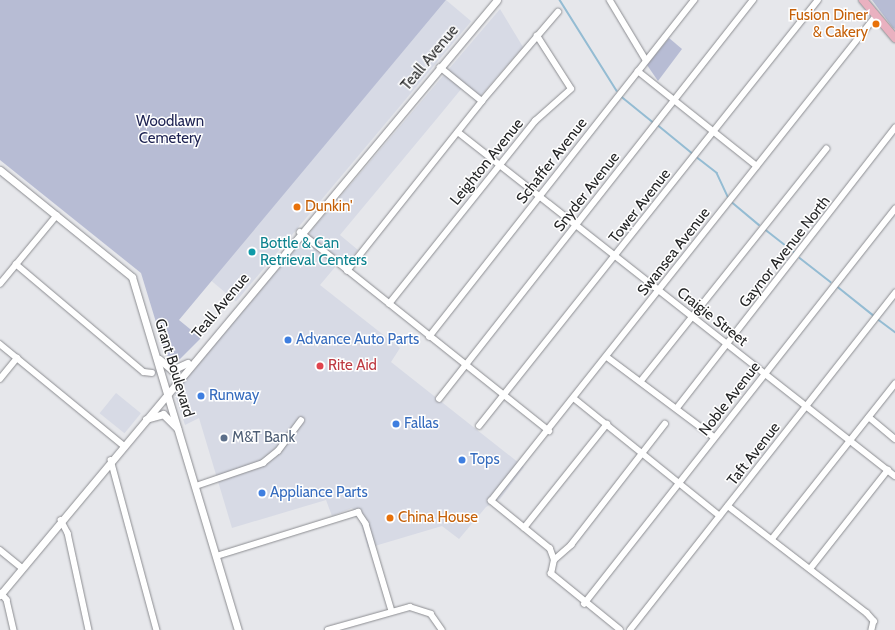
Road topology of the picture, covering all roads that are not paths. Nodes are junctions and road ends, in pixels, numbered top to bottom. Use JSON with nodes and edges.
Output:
{"nodes":[{"id":1,"x":497,"y":0,"type":"edge"},
{"id":2,"x":610,"y":0,"type":"edge"},
{"id":3,"x":694,"y":0,"type":"edge"},
{"id":4,"x":753,"y":0,"type":"edge"},
{"id":5,"x":818,"y":0,"type":"edge"},
{"id":6,"x":863,"y":0,"type":"edge"},
{"id":7,"x":558,"y":12,"type":"dead end"},
{"id":8,"x":876,"y":16,"type":"junction"},
{"id":9,"x":538,"y":36,"type":"junction"},
{"id":10,"x":895,"y":38,"type":"edge"},
{"id":11,"x":646,"y":60,"type":"junction"},
{"id":12,"x":440,"y":67,"type":"junction"},
{"id":13,"x":638,"y":71,"type":"junction"},
{"id":14,"x":482,"y":101,"type":"junction"},
{"id":15,"x":674,"y":101,"type":"junction"},
{"id":16,"x":895,"y":128,"type":"edge"},
{"id":17,"x":714,"y":131,"type":"junction"},
{"id":18,"x":458,"y":132,"type":"junction"},
{"id":19,"x":826,"y":149,"type":"dead end"},
{"id":20,"x":500,"y":166,"type":"junction"},
{"id":21,"x":758,"y":166,"type":"junction"},
{"id":22,"x":1,"y":173,"type":"edge"},
{"id":23,"x":539,"y":196,"type":"junction"},
{"id":24,"x":895,"y":209,"type":"edge"},
{"id":25,"x":57,"y":215,"type":"junction"},
{"id":26,"x":576,"y":225,"type":"junction"},
{"id":27,"x":300,"y":232,"type":"junction"},
{"id":28,"x":616,"y":256,"type":"junction"},
{"id":29,"x":16,"y":264,"type":"junction"},
{"id":30,"x":347,"y":271,"type":"junction"},
{"id":31,"x":0,"y":284,"type":"edge"},
{"id":32,"x":659,"y":291,"type":"junction"},
{"id":33,"x":895,"y":292,"type":"edge"},
{"id":34,"x":389,"y":304,"type":"junction"},
{"id":35,"x":692,"y":316,"type":"junction"},
{"id":36,"x":429,"y":336,"type":"junction"},
{"id":37,"x":0,"y":344,"type":"edge"},
{"id":38,"x":727,"y":344,"type":"junction"},
{"id":39,"x":195,"y":357,"type":"junction"},
{"id":40,"x":607,"y":357,"type":"junction"},
{"id":41,"x":17,"y":358,"type":"junction"},
{"id":42,"x":158,"y":359,"type":"junction"},
{"id":43,"x":466,"y":365,"type":"junction"},
{"id":44,"x":152,"y":373,"type":"dead end"},
{"id":45,"x":765,"y":373,"type":"junction"},
{"id":46,"x":0,"y":379,"type":"edge"},
{"id":47,"x":641,"y":381,"type":"junction"},
{"id":48,"x":895,"y":384,"type":"edge"},
{"id":49,"x":167,"y":390,"type":"junction"},
{"id":50,"x":505,"y":395,"type":"junction"},
{"id":51,"x":574,"y":398,"type":"junction"},
{"id":52,"x":439,"y":399,"type":"dead end"},
{"id":53,"x":807,"y":406,"type":"junction"},
{"id":54,"x":677,"y":408,"type":"junction"},
{"id":55,"x":869,"y":417,"type":"junction"},
{"id":56,"x":144,"y":420,"type":"junction"},
{"id":57,"x":301,"y":421,"type":"dead end"},
{"id":58,"x":607,"y":424,"type":"junction"},
{"id":59,"x":665,"y":424,"type":"dead end"},
{"id":60,"x":479,"y":426,"type":"dead end"},
{"id":61,"x":179,"y":430,"type":"junction"},
{"id":62,"x":549,"y":431,"type":"junction"},
{"id":63,"x":714,"y":437,"type":"junction"},
{"id":64,"x":895,"y":439,"type":"edge"},
{"id":65,"x":852,"y":440,"type":"junction"},
{"id":66,"x":123,"y":445,"type":"junction"},
{"id":67,"x":643,"y":453,"type":"junction"},
{"id":68,"x":111,"y":460,"type":"junction"},
{"id":69,"x":888,"y":470,"type":"junction"},
{"id":70,"x":895,"y":476,"type":"edge"},
{"id":71,"x":679,"y":482,"type":"junction"},
{"id":72,"x":196,"y":486,"type":"junction"},
{"id":73,"x":728,"y":506,"type":"junction"},
{"id":74,"x":720,"y":516,"type":"junction"},
{"id":75,"x":61,"y":520,"type":"junction"},
{"id":76,"x":524,"y":528,"type":"junction"},
{"id":77,"x":772,"y":539,"type":"junction"},
{"id":78,"x":0,"y":550,"type":"edge"},
{"id":79,"x":217,"y":556,"type":"junction"},
{"id":80,"x":554,"y":560,"type":"junction"},
{"id":81,"x":22,"y":568,"type":"junction"},
{"id":82,"x":810,"y":569,"type":"junction"},
{"id":83,"x":1,"y":594,"type":"edge"},
{"id":84,"x":584,"y":604,"type":"junction"},
{"id":85,"x":392,"y":611,"type":"junction"},
{"id":86,"x":14,"y":630,"type":"edge"},
{"id":87,"x":88,"y":630,"type":"edge"},
{"id":88,"x":157,"y":630,"type":"edge"},
{"id":89,"x":238,"y":630,"type":"edge"},
{"id":90,"x":328,"y":630,"type":"edge"},
{"id":91,"x":442,"y":630,"type":"edge"},
{"id":92,"x":620,"y":630,"type":"edge"},
{"id":93,"x":630,"y":630,"type":"edge"},
{"id":94,"x":872,"y":630,"type":"edge"}],
"edges":[{"from":1,"to":12,"type":"street","name":"Teall Avenue"},
{"from":2,"to":11,"type":"street"},
{"from":3,"to":11,"type":"street","name":"Schaffer Avenue"},
{"from":4,"to":15,"type":"street","name":"Snyder Avenue"},
{"from":5,"to":17,"type":"street","name":"Tower Avenue"},
{"from":6,"to":8,"type":"main road"},
{"from":7,"to":9,"type":"street"},
{"from":8,"to":10,"type":"main road"},
{"from":8,"to":21,"type":"street","name":"Swansea Avenue"},
{"from":9,"to":14,"type":"street"},
{"from":9,"to":20,"type":"street","name":"Leighton Avenue"},
{"from":11,"to":13,"type":"street","name":"Schaffer Avenue"},
{"from":12,"to":14,"type":"street"},
{"from":12,"to":27,"type":"street","name":"Teall Avenue"},
{"from":13,"to":15,"type":"street"},
{"from":13,"to":23,"type":"street","name":"Schaffer Avenue"},
{"from":14,"to":18,"type":"street"},
{"from":15,"to":17,"type":"street"},
{"from":15,"to":26,"type":"street","name":"Snyder Avenue"},
{"from":16,"to":38,"type":"street","name":"Gaynor Avenue North"},
{"from":17,"to":21,"type":"street"},
{"from":17,"to":28,"type":"street","name":"Tower Avenue"},
{"from":18,"to":20,"type":"street","name":"Craigie Street"},
{"from":18,"to":30,"type":"street"},
{"from":19,"to":35,"type":"street"},
{"from":20,"to":23,"type":"street","name":"Craigie Street"},
{"from":20,"to":34,"type":"street","name":"Leighton Avenue"},
{"from":21,"to":32,"type":"street","name":"Swansea Avenue"},
{"from":22,"to":25,"type":"street","name":"Grant Boulevard"},
{"from":23,"to":26,"type":"street","name":"Craigie Street"},
{"from":23,"to":36,"type":"street","name":"Schaffer Avenue"},
{"from":24,"to":45,"type":"street","name":"Noble Avenue"},
{"from":25,"to":29,"type":"street"},
{"from":25,"to":42,"type":"street","name":"Grant Boulevard"},
{"from":26,"to":28,"type":"street","name":"Craigie Street"},
{"from":26,"to":43,"type":"street","name":"Snyder Avenue"},
{"from":27,"to":30,"type":"street"},
{"from":27,"to":39,"type":"street","name":"Teall Avenue"},
{"from":28,"to":32,"type":"street","name":"Craigie Street"},
{"from":28,"to":50,"type":"street","name":"Tower Avenue"},
{"from":29,"to":31,"type":"street"},
{"from":29,"to":44,"type":"street"},
{"from":30,"to":34,"type":"street"},
{"from":32,"to":35,"type":"street","name":"Craigie Street"},
{"from":32,"to":40,"type":"street","name":"Swansea Avenue"},
{"from":33,"to":53,"type":"street","name":"Taft Avenue"},
{"from":34,"to":36,"type":"street"},
{"from":35,"to":38,"type":"street","name":"Craigie Street"},
{"from":35,"to":47,"type":"street"},
{"from":36,"to":43,"type":"street"},
{"from":37,"to":41,"type":"street"},
{"from":38,"to":45,"type":"street","name":"Craigie Street"},
{"from":38,"to":54,"type":"street","name":"Gaynor Avenue North"},
{"from":39,"to":42,"type":"street"},
{"from":39,"to":49,"type":"street","name":"Teall Avenue"},
{"from":40,"to":47,"type":"street"},
{"from":40,"to":51,"type":"street","name":"Swansea Avenue"},
{"from":41,"to":46,"type":"street"},
{"from":41,"to":66,"type":"street"},
{"from":42,"to":49,"type":"street","name":"Grant Boulevard"},
{"from":43,"to":50,"type":"street"},
{"from":43,"to":52,"type":"street","name":"Snyder Avenue"},
{"from":45,"to":53,"type":"street","name":"Craigie Street"},
{"from":45,"to":63,"type":"street","name":"Noble Avenue"},
{"from":47,"to":54,"type":"street"},
{"from":48,"to":55,"type":"street"},
{"from":49,"to":56,"type":"street","name":"Teall Avenue"},
{"from":49,"to":61,"type":"street","name":"Grant Boulevard"},
{"from":50,"to":60,"type":"street","name":"Tower Avenue"},
{"from":50,"to":62,"type":"street"},
{"from":51,"to":58,"type":"street"},
{"from":51,"to":62,"type":"street","name":"Swansea Avenue"},
{"from":53,"to":65,"type":"street","name":"Craigie Street"},
{"from":53,"to":73,"type":"street","name":"Taft Avenue"},
{"from":54,"to":63,"type":"street"},
{"from":55,"to":64,"type":"street"},
{"from":55,"to":65,"type":"street"},
{"from":56,"to":61,"type":"street"},
{"from":56,"to":66,"type":"street","name":"Teall Avenue"},
{"from":57,"to":72,"type":"street"},
{"from":58,"to":67,"type":"street"},
{"from":58,"to":76,"type":"street"},
{"from":59,"to":67,"type":"street"},
{"from":61,"to":72,"type":"street","name":"Grant Boulevard"},
{"from":62,"to":76,"type":"street","name":"Swansea Avenue"},
{"from":63,"to":71,"type":"street","name":"Noble Avenue"},
{"from":65,"to":69,"type":"street","name":"Craigie Street"},
{"from":65,"to":77,"type":"street"},
{"from":66,"to":68,"type":"street","name":"Teall Avenue"},
{"from":67,"to":71,"type":"street"},
{"from":67,"to":80,"type":"street"},
{"from":68,"to":75,"type":"street","name":"Teall Avenue"},
{"from":68,"to":88,"type":"street"},
{"from":69,"to":70,"type":"street","name":"Craigie Street"},
{"from":69,"to":82,"type":"street"},
{"from":71,"to":74,"type":"street"},
{"from":71,"to":84,"type":"street","name":"Noble Avenue"},
{"from":72,"to":79,"type":"street","name":"Grant Boulevard"},
{"from":73,"to":74,"type":"street","name":"Taft Avenue"},
{"from":73,"to":77,"type":"street"},
{"from":74,"to":93,"type":"street","name":"Taft Avenue"},
{"from":75,"to":81,"type":"street","name":"Teall Avenue"},
{"from":75,"to":87,"type":"street"},
{"from":76,"to":80,"type":"street"},
{"from":77,"to":82,"type":"street"},
{"from":78,"to":81,"type":"street"},
{"from":79,"to":85,"type":"street"},
{"from":79,"to":89,"type":"street","name":"Grant Boulevard"},
{"from":80,"to":84,"type":"street"},
{"from":81,"to":83,"type":"street","name":"Teall Avenue"},
{"from":82,"to":94,"type":"street"},
{"from":83,"to":86,"type":"street"},
{"from":84,"to":92,"type":"street"},
{"from":85,"to":90,"type":"street"},
{"from":85,"to":91,"type":"street"}]}
